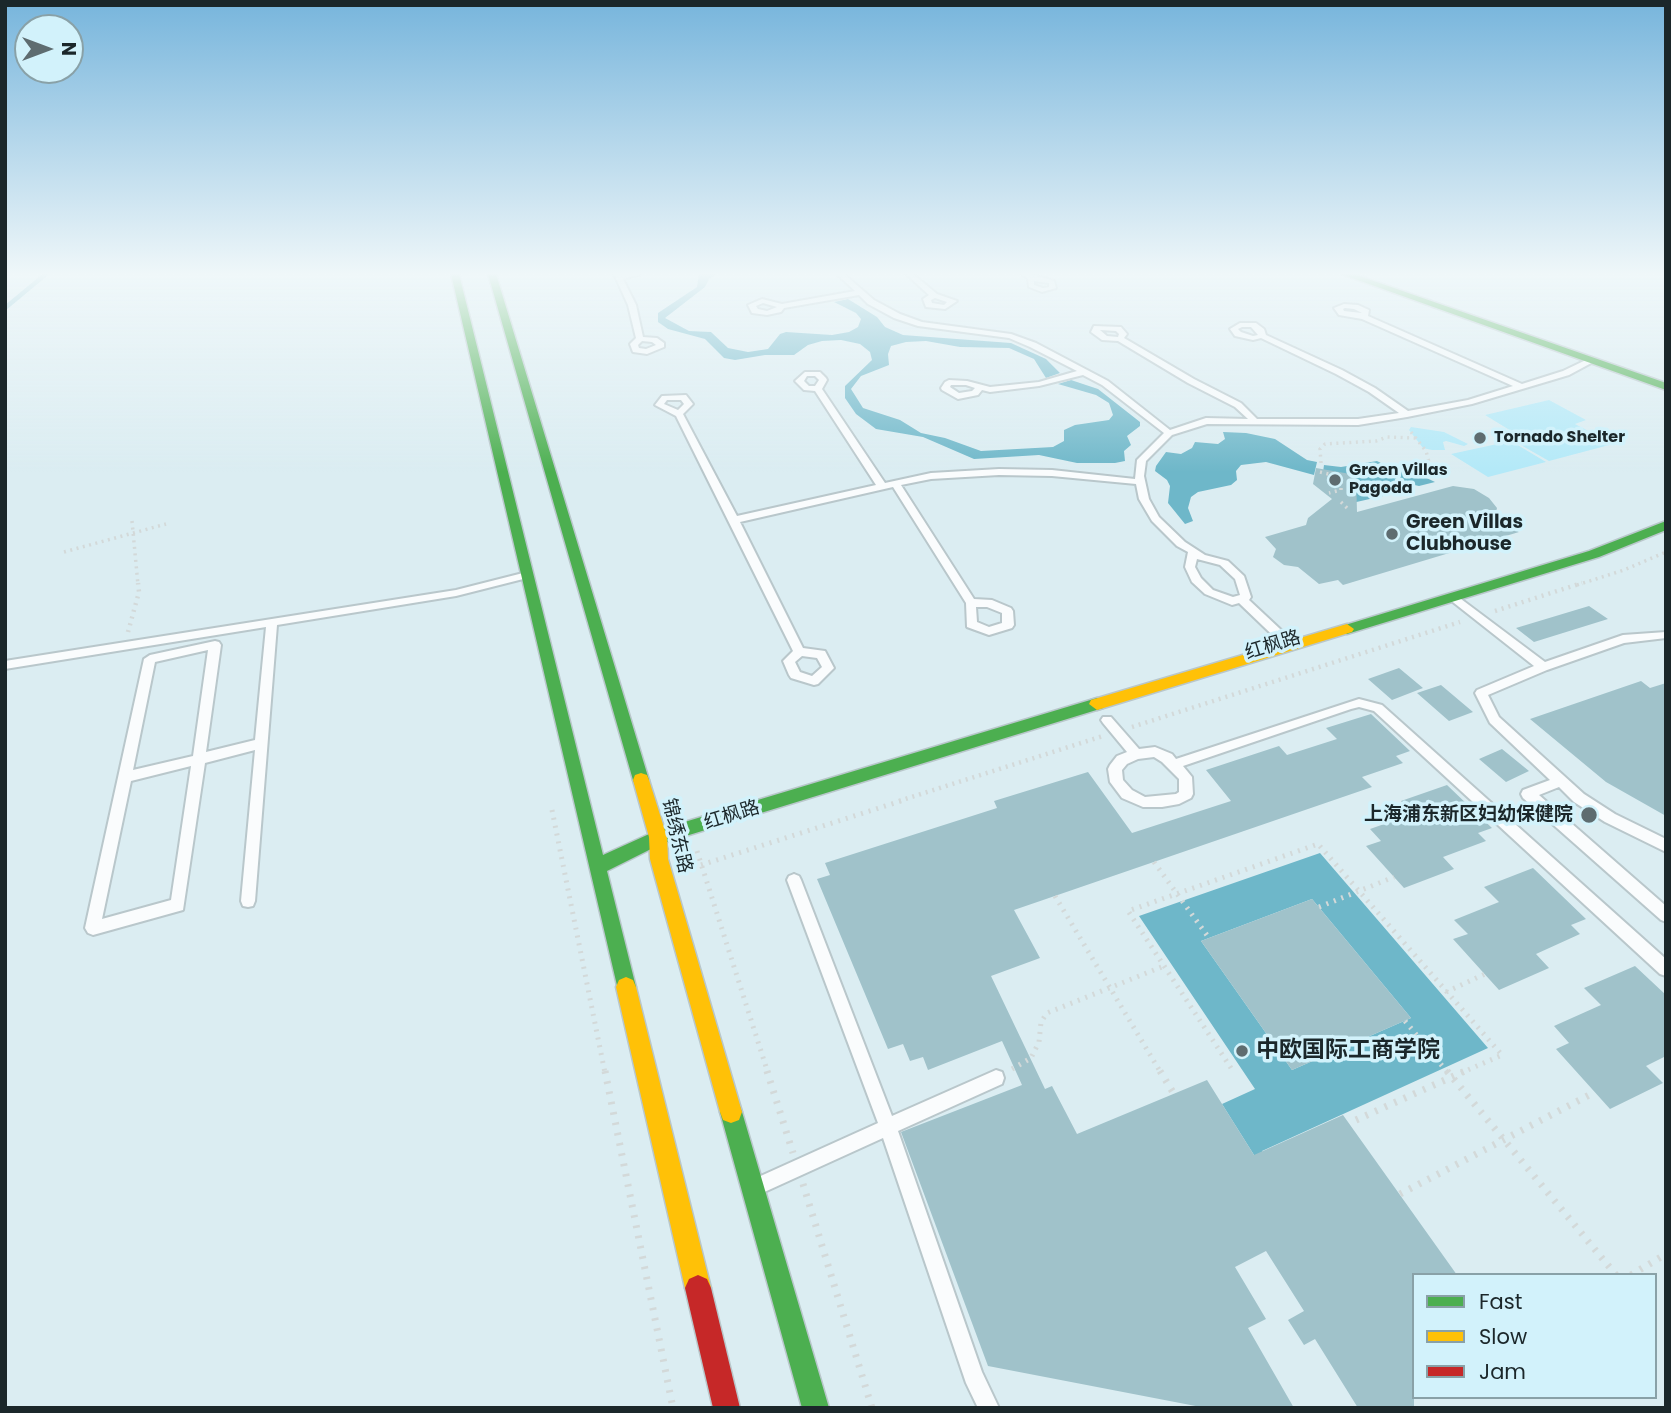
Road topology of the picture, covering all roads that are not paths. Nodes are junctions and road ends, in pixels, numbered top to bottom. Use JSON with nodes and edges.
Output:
{"nodes":[{"id":1,"x":471,"y":340,"type":"edge"},
{"id":2,"x":511,"y":340,"type":"edge"},
{"id":3,"x":1019,"y":340,"type":"edge"},
{"id":4,"x":1122,"y":340,"type":"edge"},
{"id":5,"x":1270,"y":340,"type":"edge"},
{"id":6,"x":1416,"y":340,"type":"edge"},
{"id":7,"x":1531,"y":340,"type":"edge"},
{"id":8,"x":1557,"y":340,"type":"edge"},
{"id":9,"x":1591,"y":361,"type":"junction"},
{"id":10,"x":1084,"y":372,"type":"junction"},
{"id":11,"x":1666,"y":378,"type":"edge"},
{"id":12,"x":1520,"y":386,"type":"junction"},
{"id":13,"x":980,"y":387,"type":"dead end"},
{"id":14,"x":1666,"y":387,"type":"edge"},
{"id":15,"x":818,"y":389,"type":"dead end"},
{"id":16,"x":679,"y":414,"type":"dead end"},
{"id":17,"x":1407,"y":414,"type":"junction"},
{"id":18,"x":1254,"y":420,"type":"junction"},
{"id":19,"x":1169,"y":433,"type":"junction"},
{"id":20,"x":1140,"y":482,"type":"junction"},
{"id":21,"x":895,"y":483,"type":"junction"},
{"id":22,"x":881,"y":485,"type":"junction"},
{"id":23,"x":734,"y":520,"type":"junction"},
{"id":24,"x":1666,"y":525,"type":"edge"},
{"id":25,"x":1666,"y":538,"type":"edge"},
{"id":26,"x":1193,"y":551,"type":"junction"},
{"id":27,"x":527,"y":575,"type":"junction"},
{"id":28,"x":1453,"y":597,"type":"junction"},
{"id":29,"x":1240,"y":598,"type":"junction"},
{"id":30,"x":971,"y":603,"type":"dead end"},
{"id":31,"x":1472,"y":612,"type":"junction"},
{"id":32,"x":272,"y":622,"type":"junction"},
{"id":33,"x":1664,"y":632,"type":"edge"},
{"id":34,"x":1292,"y":646,"type":"junction"},
{"id":35,"x":799,"y":652,"type":"dead end"},
{"id":36,"x":5,"y":665,"type":"edge"},
{"id":37,"x":1543,"y":667,"type":"junction"},
{"id":38,"x":1269,"y":670,"type":"dead end"},
{"id":39,"x":1129,"y":713,"type":"dead end"},
{"id":40,"x":1106,"y":725,"type":"joint"},
{"id":41,"x":261,"y":744,"type":"junction"},
{"id":42,"x":1136,"y":754,"type":"junction"},
{"id":43,"x":199,"y":759,"type":"junction"},
{"id":44,"x":1175,"y":764,"type":"junction"},
{"id":45,"x":125,"y":777,"type":"junction"},
{"id":46,"x":1561,"y":781,"type":"junction"},
{"id":47,"x":657,"y":837,"type":"junction"},
{"id":48,"x":1666,"y":846,"type":"edge"},
{"id":49,"x":665,"y":857,"type":"junction"},
{"id":50,"x":597,"y":867,"type":"junction"},
{"id":51,"x":794,"y":880,"type":"dead end"},
{"id":52,"x":248,"y":901,"type":"dead end"},
{"id":53,"x":1666,"y":915,"type":"edge"},
{"id":54,"x":1666,"y":970,"type":"edge"},
{"id":55,"x":996,"y":1078,"type":"road end"},
{"id":56,"x":888,"y":1127,"type":"junction"},
{"id":57,"x":753,"y":1188,"type":"junction"},
{"id":58,"x":727,"y":1408,"type":"edge"},
{"id":59,"x":816,"y":1408,"type":"edge"},
{"id":60,"x":989,"y":1408,"type":"edge"}],
"edges":[{"from":1,"to":27,"type":"main road"},
{"from":2,"to":47,"type":"main road","name":"锦绣东路"},
{"from":3,"to":10,"type":"lane"},
{"from":4,"to":18,"type":"lane"},
{"from":5,"to":17,"type":"lane"},
{"from":6,"to":12,"type":"lane"},
{"from":7,"to":9,"type":"main road"},
{"from":8,"to":11,"type":"main road"},
{"from":9,"to":12,"type":"lane"},
{"from":9,"to":14,"type":"main road"},
{"from":10,"to":13,"type":"lane"},
{"from":10,"to":19,"type":"lane"},
{"from":12,"to":17,"type":"lane"},
{"from":15,"to":22,"type":"lane"},
{"from":16,"to":23,"type":"lane"},
{"from":17,"to":18,"type":"lane"},
{"from":18,"to":19,"type":"lane"},
{"from":19,"to":20,"type":"lane"},
{"from":20,"to":21,"type":"lane"},
{"from":20,"to":26,"type":"lane"},
{"from":21,"to":22,"type":"lane"},
{"from":21,"to":30,"type":"lane"},
{"from":22,"to":23,"type":"lane"},
{"from":23,"to":35,"type":"lane"},
{"from":24,"to":28,"type":"main road","name":"红枫路"},
{"from":25,"to":31,"type":"main road","name":"红枫路"},
{"from":26,"to":29,"type":"lane"},
{"from":26,"to":29,"type":"lane"},
{"from":27,"to":32,"type":"lane"},
{"from":27,"to":50,"type":"main road"},
{"from":28,"to":31,"type":"lane"},
{"from":28,"to":34,"type":"main road","name":"红枫路"},
{"from":29,"to":34,"type":"lane"},
{"from":31,"to":37,"type":"lane"},
{"from":31,"to":38,"type":"main road","name":"红枫路"},
{"from":32,"to":36,"type":"lane"},
{"from":32,"to":41,"type":"lane"},
{"from":33,"to":37,"type":"lane"},
{"from":34,"to":47,"type":"main road","name":"红枫路"},
{"from":37,"to":46,"type":"lane"},
{"from":39,"to":40,"type":"main road"},
{"from":40,"to":42,"type":"lane"},
{"from":41,"to":43,"type":"lane"},
{"from":41,"to":52,"type":"lane"},
{"from":42,"to":44,"type":"lane"},
{"from":42,"to":44,"type":"lane"},
{"from":43,"to":45,"type":"lane"},
{"from":43,"to":45,"type":"lane"},
{"from":43,"to":45,"type":"lane"},
{"from":44,"to":54,"type":"lane"},
{"from":46,"to":48,"type":"lane"},
{"from":46,"to":53,"type":"lane"},
{"from":47,"to":49,"type":"main road","name":"锦绣东路"},
{"from":47,"to":50,"type":"main road","name":"红枫路"},
{"from":49,"to":50,"type":"main road"},
{"from":49,"to":57,"type":"main road","name":"锦绣东路"},
{"from":50,"to":58,"type":"main road"},
{"from":51,"to":56,"type":"lane"},
{"from":55,"to":56,"type":"lane"},
{"from":56,"to":57,"type":"lane"},
{"from":56,"to":60,"type":"lane"},
{"from":57,"to":59,"type":"main road","name":"锦绣东路"}]}
